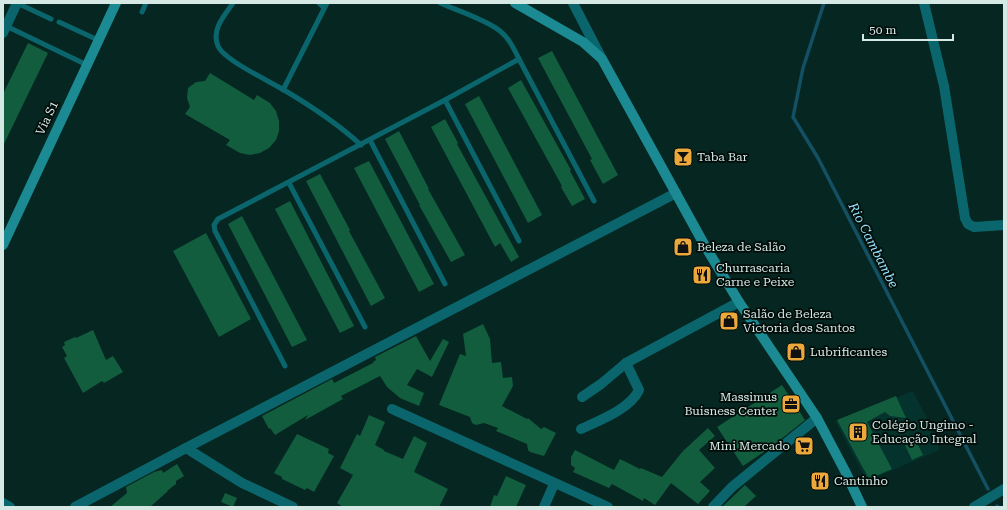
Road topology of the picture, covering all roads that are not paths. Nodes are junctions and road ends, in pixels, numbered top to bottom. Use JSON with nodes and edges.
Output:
{"nodes":[{"id":1,"x":17,"y":3,"type":"edge"},
{"id":2,"x":116,"y":3,"type":"edge"},
{"id":3,"x":146,"y":3,"type":"edge"},
{"id":4,"x":233,"y":3,"type":"edge"},
{"id":5,"x":319,"y":3,"type":"edge"},
{"id":6,"x":440,"y":3,"type":"edge"},
{"id":7,"x":515,"y":3,"type":"edge"},
{"id":8,"x":573,"y":3,"type":"edge"},
{"id":9,"x":924,"y":3,"type":"edge"},
{"id":10,"x":326,"y":6,"type":"edge"},
{"id":11,"x":142,"y":12,"type":"dead end"},
{"id":12,"x":51,"y":19,"type":"dead end"},
{"id":13,"x":59,"y":22,"type":"dead end"},
{"id":14,"x":5,"y":29,"type":"edge"},
{"id":15,"x":98,"y":40,"type":"junction"},
{"id":16,"x":519,"y":59,"type":"junction"},
{"id":17,"x":602,"y":59,"type":"junction"},
{"id":18,"x":87,"y":65,"type":"junction"},
{"id":19,"x":283,"y":90,"type":"junction"},
{"id":20,"x":445,"y":100,"type":"junction"},
{"id":21,"x":370,"y":140,"type":"junction"},
{"id":22,"x":361,"y":145,"type":"junction"},
{"id":23,"x":289,"y":182,"type":"junction"},
{"id":24,"x":676,"y":193,"type":"junction"},
{"id":25,"x":594,"y":201,"type":"dead end"},
{"id":26,"x":1004,"y":225,"type":"edge"},
{"id":27,"x":519,"y":242,"type":"dead end"},
{"id":28,"x":3,"y":245,"type":"edge"},
{"id":29,"x":445,"y":284,"type":"dead end"},
{"id":30,"x":739,"y":302,"type":"junction"},
{"id":31,"x":365,"y":327,"type":"dead end"},
{"id":32,"x":626,"y":364,"type":"junction"},
{"id":33,"x":285,"y":366,"type":"dead end"},
{"id":34,"x":582,"y":397,"type":"dead end"},
{"id":35,"x":392,"y":409,"type":"dead end"},
{"id":36,"x":818,"y":418,"type":"junction"},
{"id":37,"x":581,"y":429,"type":"dead end"},
{"id":38,"x":186,"y":448,"type":"junction"},
{"id":39,"x":554,"y":484,"type":"junction"},
{"id":40,"x":1004,"y":489,"type":"edge"},
{"id":41,"x":3,"y":503,"type":"edge"},
{"id":42,"x":10,"y":507,"type":"edge"},
{"id":43,"x":75,"y":507,"type":"edge"},
{"id":44,"x":293,"y":507,"type":"edge"},
{"id":45,"x":544,"y":507,"type":"edge"},
{"id":46,"x":608,"y":507,"type":"edge"},
{"id":47,"x":713,"y":507,"type":"edge"},
{"id":48,"x":862,"y":507,"type":"edge"},
{"id":49,"x":974,"y":507,"type":"edge"}],
"edges":[{"from":1,"to":12,"type":"lane"},
{"from":1,"to":14,"type":"street"},
{"from":2,"to":15,"type":"street","name":"Via S1"},
{"from":3,"to":11,"type":"lane"},
{"from":4,"to":19,"type":"lane"},
{"from":5,"to":10,"type":"lane"},
{"from":6,"to":16,"type":"lane"},
{"from":7,"to":17,"type":"street"},
{"from":8,"to":17,"type":"street"},
{"from":9,"to":26,"type":"street"},
{"from":10,"to":19,"type":"lane"},
{"from":13,"to":15,"type":"lane"},
{"from":14,"to":18,"type":"lane"},
{"from":15,"to":18,"type":"street","name":"Via S1"},
{"from":16,"to":20,"type":"lane"},
{"from":16,"to":25,"type":"lane"},
{"from":17,"to":24,"type":"street"},
{"from":18,"to":28,"type":"street","name":"Via S1"},
{"from":19,"to":22,"type":"lane"},
{"from":20,"to":21,"type":"lane"},
{"from":20,"to":27,"type":"lane"},
{"from":21,"to":22,"type":"lane"},
{"from":21,"to":29,"type":"lane"},
{"from":22,"to":23,"type":"lane"},
{"from":23,"to":31,"type":"lane"},
{"from":23,"to":33,"type":"lane"},
{"from":24,"to":30,"type":"street"},
{"from":24,"to":38,"type":"street"},
{"from":30,"to":32,"type":"street"},
{"from":30,"to":36,"type":"street"},
{"from":32,"to":34,"type":"street"},
{"from":32,"to":37,"type":"street"},
{"from":35,"to":39,"type":"street"},
{"from":36,"to":47,"type":"street"},
{"from":36,"to":48,"type":"street"},
{"from":38,"to":43,"type":"street"},
{"from":38,"to":44,"type":"street"},
{"from":39,"to":45,"type":"street"},
{"from":39,"to":46,"type":"street"},
{"from":40,"to":49,"type":"street"},
{"from":41,"to":42,"type":"street"}]}
